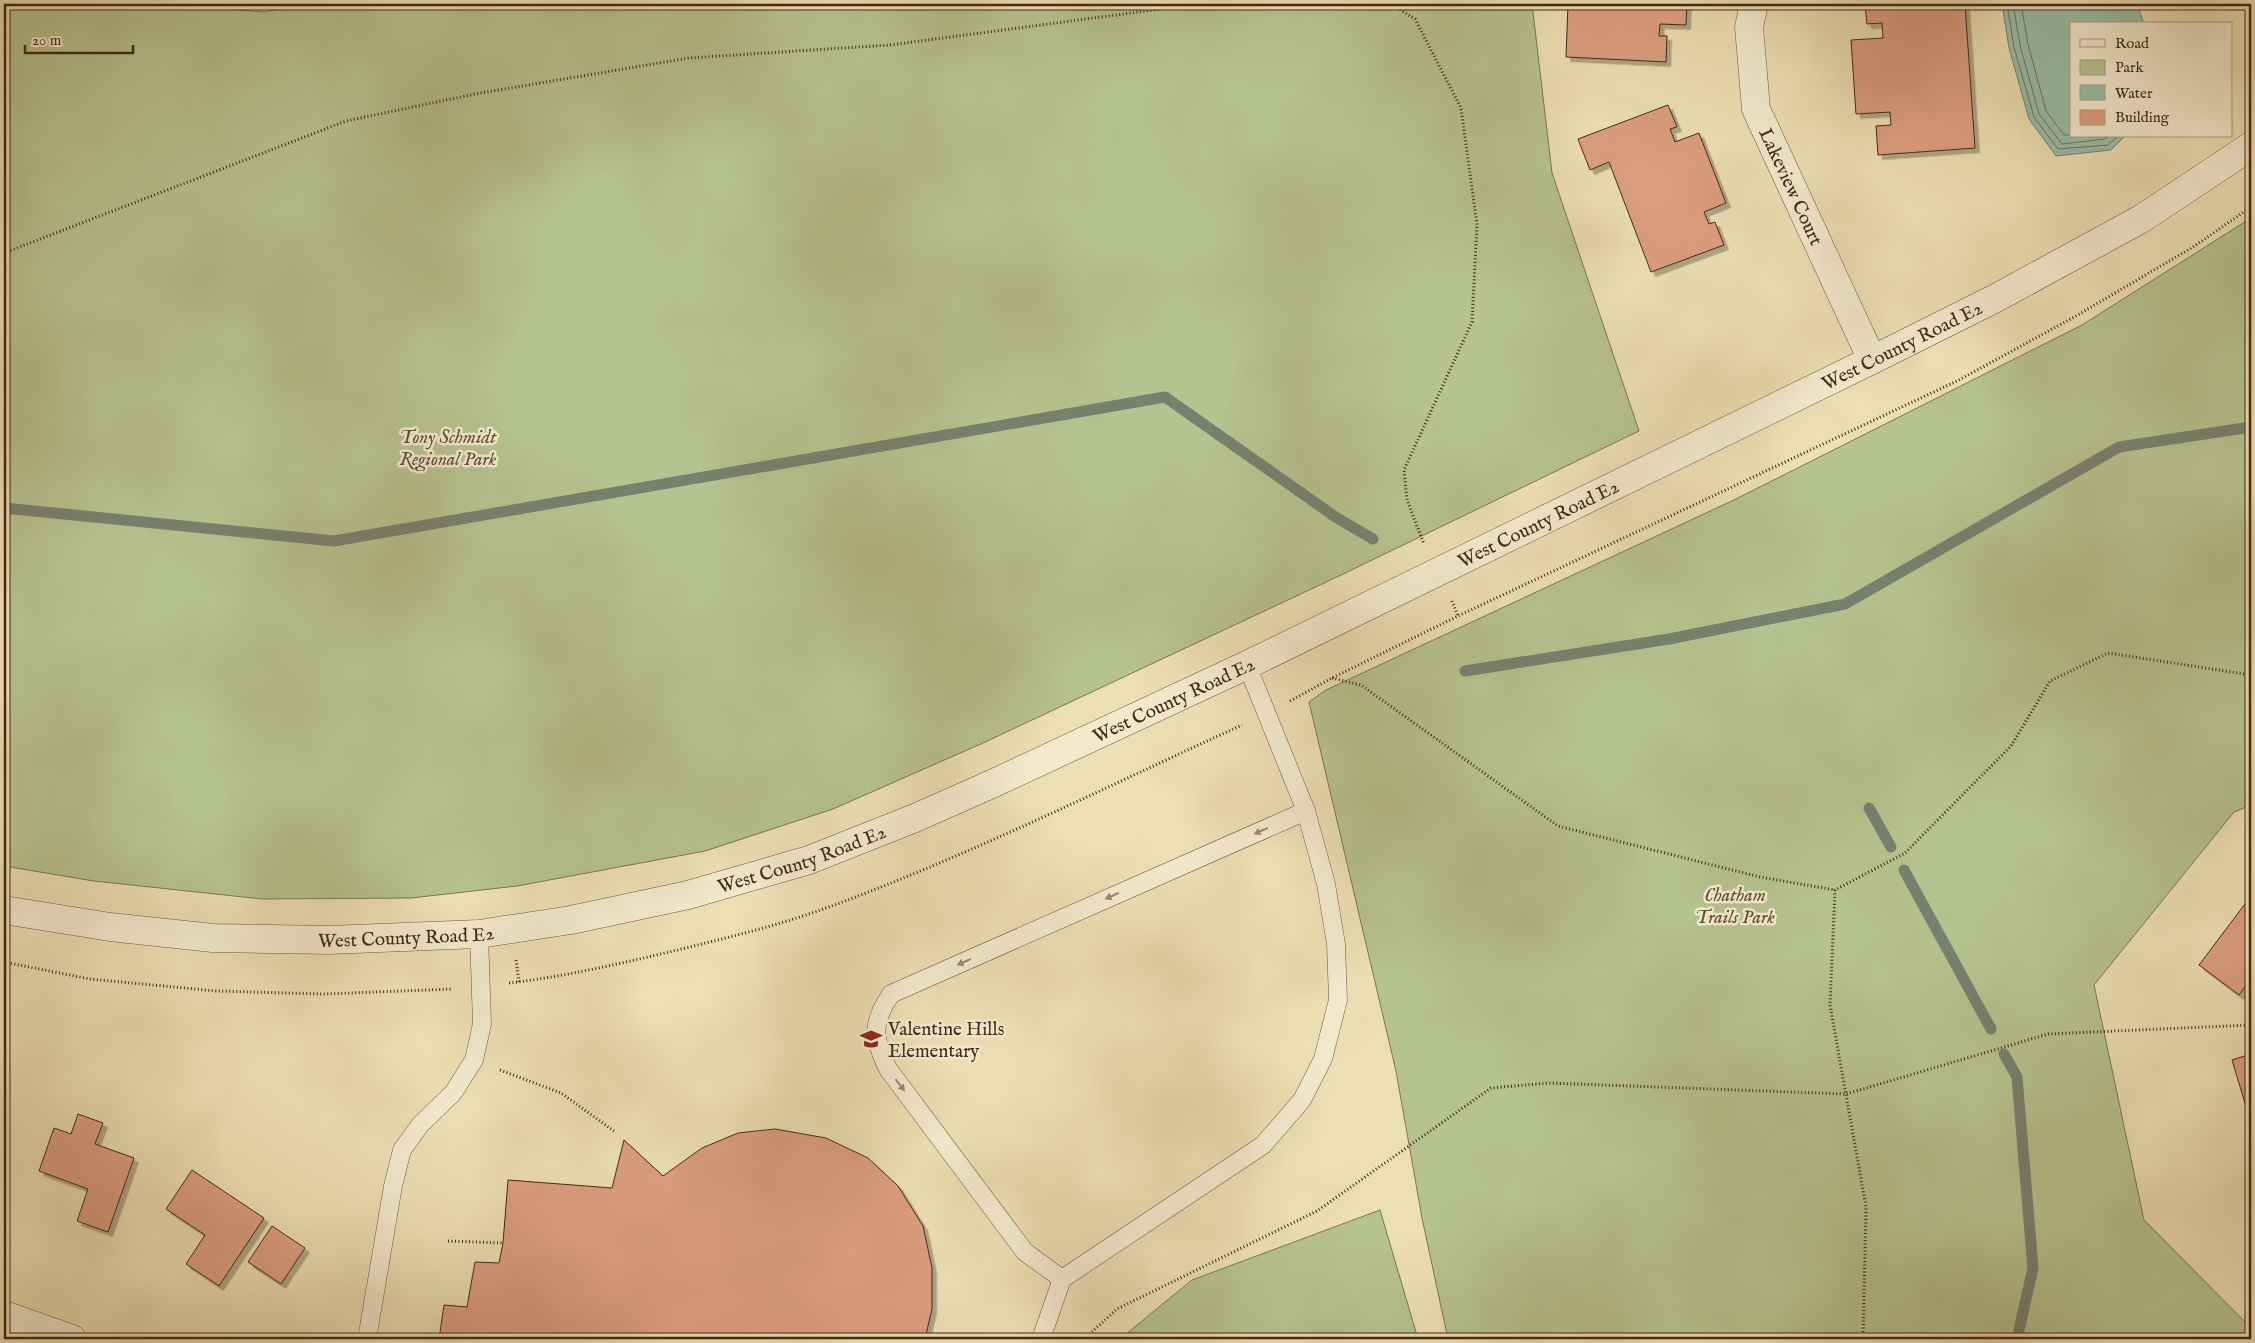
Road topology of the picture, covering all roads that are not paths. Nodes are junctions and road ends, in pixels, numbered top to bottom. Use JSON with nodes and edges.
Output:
{"nodes":[{"id":1,"x":1754,"y":4,"type":"edge"},
{"id":2,"x":2251,"y":146,"type":"edge"},
{"id":3,"x":1872,"y":360,"type":"junction"},
{"id":4,"x":1247,"y":666,"type":"junction"},
{"id":5,"x":1306,"y":811,"type":"junction"},
{"id":6,"x":4,"y":910,"type":"edge"},
{"id":7,"x":479,"y":934,"type":"junction"},
{"id":8,"x":1062,"y":1279,"type":"junction"},
{"id":9,"x":4,"y":1315,"type":"edge"},
{"id":10,"x":72,"y":1339,"type":"edge"},
{"id":11,"x":367,"y":1339,"type":"edge"},
{"id":12,"x":1041,"y":1339,"type":"edge"}],
"edges":[{"from":1,"to":3,"type":"street","name":"Lakeview Court"},
{"from":2,"to":3,"type":"street","name":"West County Road E2"},
{"from":3,"to":4,"type":"street","name":"West County Road E2"},
{"from":4,"to":5,"type":"lane"},
{"from":4,"to":7,"type":"street","name":"West County Road E2"},
{"from":5,"to":8,"type":"lane"},
{"from":5,"to":8,"type":"lane","one_way":true},
{"from":6,"to":7,"type":"street","name":"West County Road E2"},
{"from":7,"to":11,"type":"lane"},
{"from":8,"to":12,"type":"lane"},
{"from":9,"to":10,"type":"street"}]}
